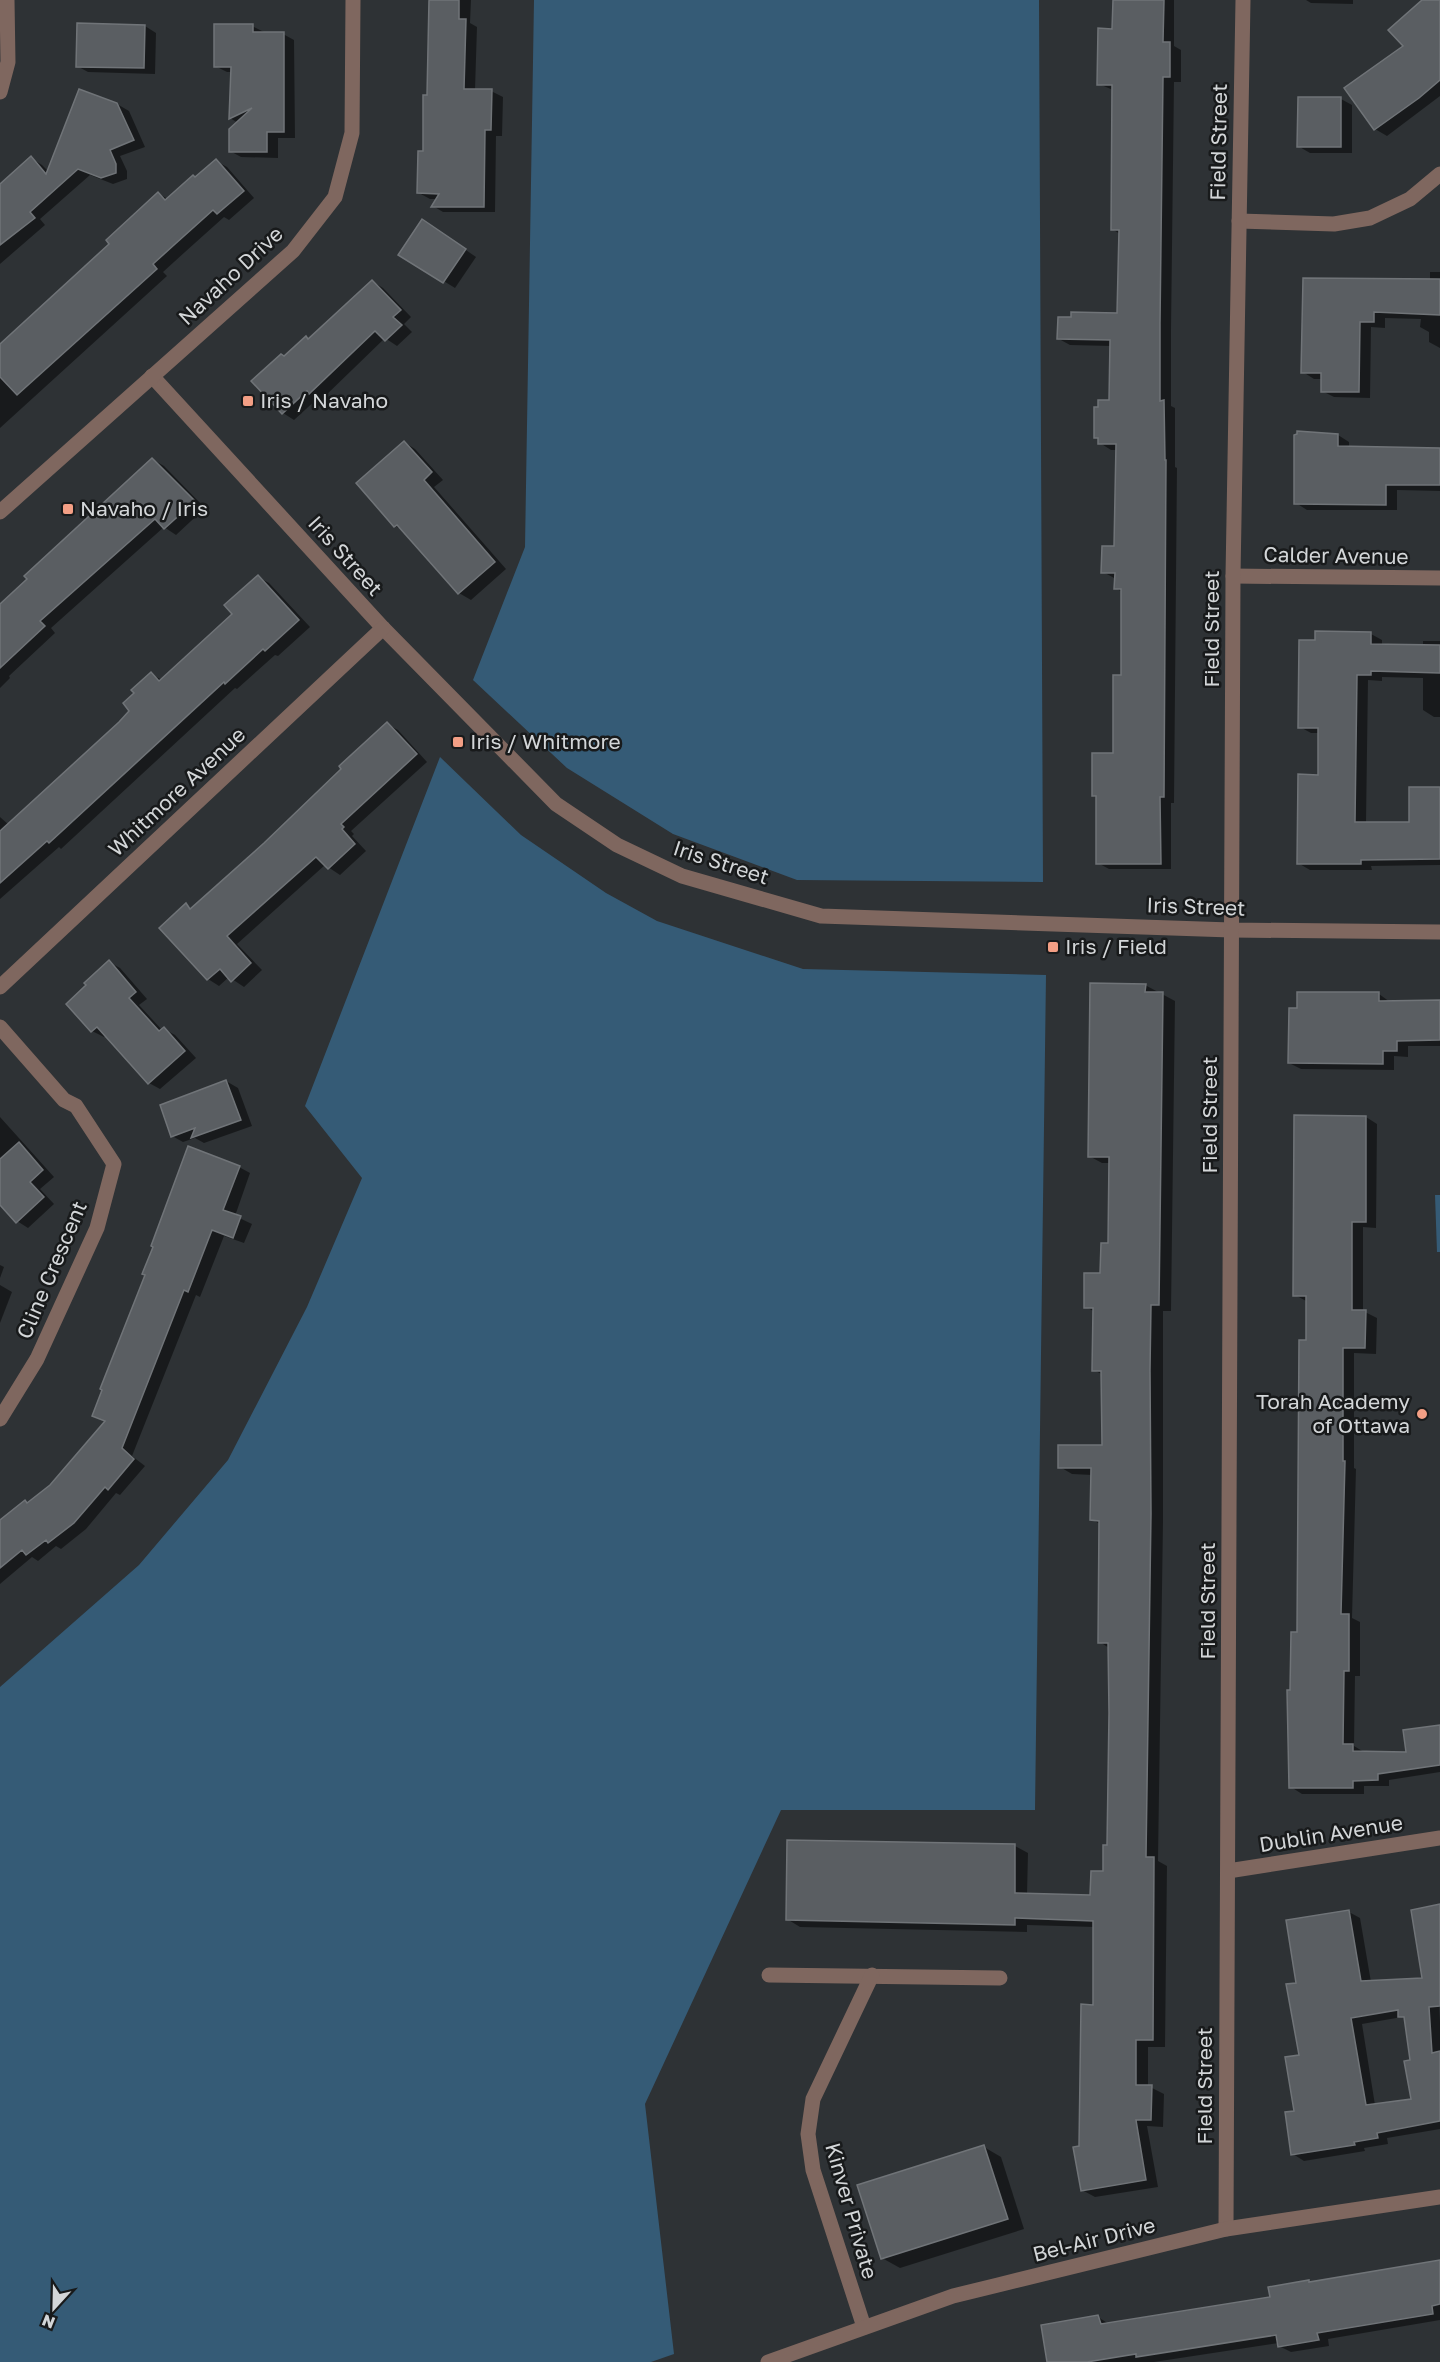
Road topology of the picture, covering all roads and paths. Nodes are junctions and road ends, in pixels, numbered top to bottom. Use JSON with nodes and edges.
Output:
{"nodes":[{"id":1,"x":7,"y":0,"type":"edge"},
{"id":2,"x":353,"y":0,"type":"edge"},
{"id":3,"x":1243,"y":0,"type":"edge"},
{"id":4,"x":0,"y":92,"type":"edge"},
{"id":5,"x":1440,"y":174,"type":"edge"},
{"id":6,"x":1239,"y":221,"type":"junction"},
{"id":7,"x":152,"y":376,"type":"junction"},
{"id":8,"x":0,"y":512,"type":"edge"},
{"id":9,"x":1233,"y":576,"type":"junction"},
{"id":10,"x":1440,"y":578,"type":"edge"},
{"id":11,"x":383,"y":628,"type":"junction"},
{"id":12,"x":1231,"y":930,"type":"junction"},
{"id":13,"x":1440,"y":932,"type":"edge"},
{"id":14,"x":0,"y":987,"type":"edge"},
{"id":15,"x":0,"y":1027,"type":"edge"},
{"id":16,"x":0,"y":1419,"type":"edge"},
{"id":17,"x":1440,"y":1838,"type":"edge"},
{"id":18,"x":1228,"y":1871,"type":"junction"},
{"id":19,"x":769,"y":1975,"type":"dead end"},
{"id":20,"x":872,"y":1975,"type":"junction"},
{"id":21,"x":1000,"y":1978,"type":"dead end"},
{"id":22,"x":1440,"y":2197,"type":"edge"},
{"id":23,"x":1226,"y":2229,"type":"junction"},
{"id":24,"x":864,"y":2328,"type":"junction"},
{"id":25,"x":768,"y":2362,"type":"edge"}],
"edges":[{"from":1,"to":4,"type":"street"},
{"from":2,"to":7,"type":"street","name":"Navaho Drive"},
{"from":3,"to":6,"type":"street","name":"Field Street"},
{"from":5,"to":6,"type":"street"},
{"from":6,"to":9,"type":"street","name":"Field Street"},
{"from":7,"to":8,"type":"street","name":"Navaho Drive"},
{"from":7,"to":11,"type":"street","name":"Iris Street"},
{"from":9,"to":10,"type":"street","name":"Calder Avenue"},
{"from":9,"to":12,"type":"street","name":"Field Street"},
{"from":11,"to":12,"type":"street","name":"Iris Street"},
{"from":11,"to":14,"type":"street","name":"Whitmore Avenue"},
{"from":12,"to":13,"type":"street","name":"Iris Street"},
{"from":12,"to":18,"type":"street","name":"Field Street"},
{"from":15,"to":16,"type":"street","name":"Cline Crescent"},
{"from":17,"to":18,"type":"street","name":"Dublin Avenue"},
{"from":18,"to":23,"type":"street","name":"Field Street"},
{"from":19,"to":20,"type":"street"},
{"from":20,"to":21,"type":"street"},
{"from":20,"to":24,"type":"street","name":"Kinver Private"},
{"from":22,"to":23,"type":"street","name":"Bel-Air Drive"},
{"from":23,"to":24,"type":"street","name":"Bel-Air Drive"},
{"from":24,"to":25,"type":"street","name":"Bel-Air Drive"}]}
